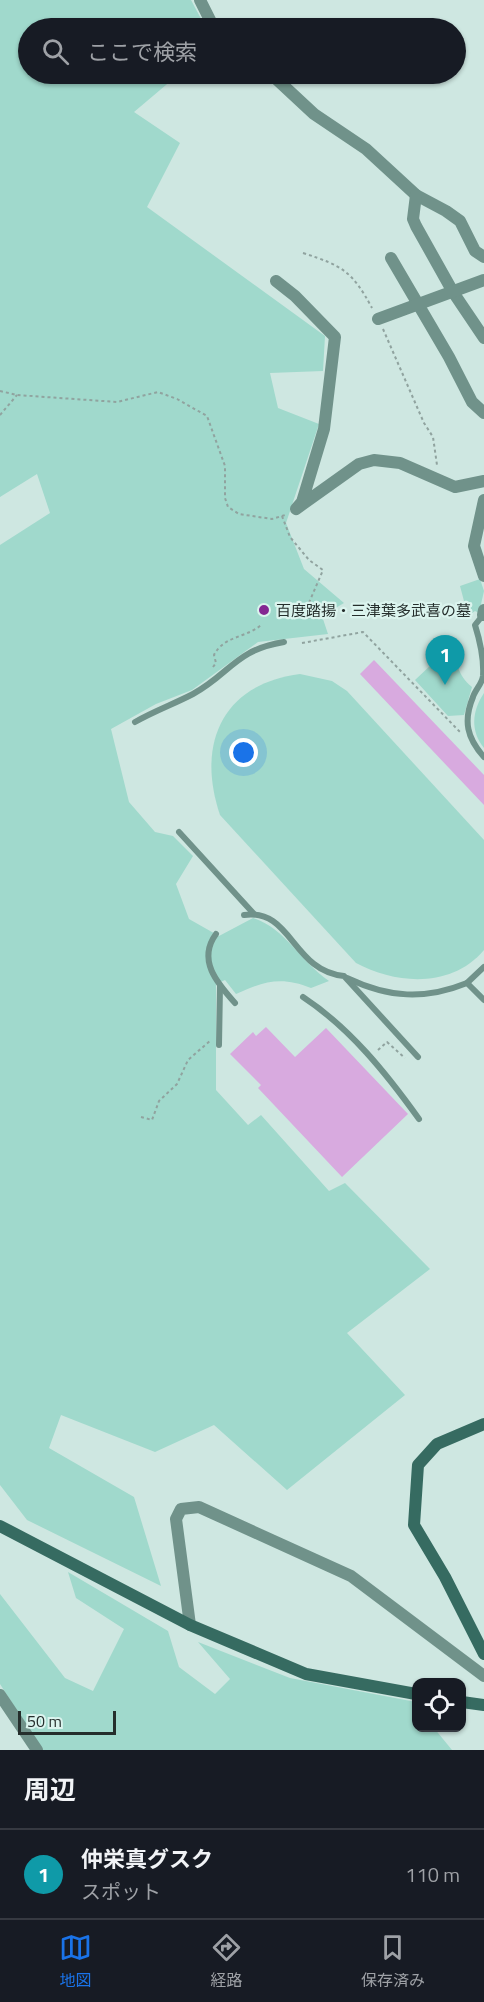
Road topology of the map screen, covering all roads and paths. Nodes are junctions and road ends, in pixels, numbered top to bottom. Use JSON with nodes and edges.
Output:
{"nodes":[{"id":1,"x":200,"y":0,"type":"edge"},
{"id":2,"x":209,"y":18,"type":"edge"},
{"id":3,"x":282,"y":84,"type":"edge"},
{"id":4,"x":416,"y":195,"type":"junction"},
{"id":5,"x":303,"y":253,"type":"dead end"},
{"id":6,"x":484,"y":257,"type":"edge"},
{"id":7,"x":391,"y":258,"type":"dead end"},
{"id":8,"x":484,"y":280,"type":"edge"},
{"id":9,"x":276,"y":281,"type":"dead end"},
{"id":10,"x":453,"y":292,"type":"junction"},
{"id":11,"x":418,"y":306,"type":"junction"},
{"id":12,"x":378,"y":319,"type":"junction"},
{"id":13,"x":484,"y":338,"type":"edge"},
{"id":14,"x":0,"y":391,"type":"edge"},
{"id":15,"x":17,"y":395,"type":"junction"},
{"id":16,"x":484,"y":413,"type":"edge"},
{"id":17,"x":0,"y":415,"type":"edge"},
{"id":18,"x":433,"y":476,"type":"junction"},
{"id":19,"x":484,"y":481,"type":"edge"},
{"id":20,"x":484,"y":500,"type":"edge"},
{"id":21,"x":296,"y":509,"type":"junction"},
{"id":22,"x":282,"y":516,"type":"junction"},
{"id":23,"x":484,"y":576,"type":"edge"},
{"id":24,"x":483,"y":612,"type":"edge"},
{"id":25,"x":309,"y":619,"type":"dead end"},
{"id":26,"x":262,"y":624,"type":"dead end"},
{"id":27,"x":284,"y":642,"type":"dead end"},
{"id":28,"x":302,"y":643,"type":"dead end"},
{"id":29,"x":199,"y":689,"type":"junction"},
{"id":30,"x":135,"y":722,"type":"dead end"},
{"id":31,"x":471,"y":742,"type":"junction"},
{"id":32,"x":484,"y":757,"type":"edge"},
{"id":33,"x":179,"y":832,"type":"dead end"},
{"id":34,"x":254,"y":914,"type":"junction"},
{"id":35,"x":244,"y":915,"type":"dead end"},
{"id":36,"x":216,"y":934,"type":"dead end"},
{"id":37,"x":484,"y":967,"type":"edge"},
{"id":38,"x":344,"y":976,"type":"junction"},
{"id":39,"x":467,"y":983,"type":"junction"},
{"id":40,"x":220,"y":986,"type":"junction"},
{"id":41,"x":303,"y":997,"type":"dead end"},
{"id":42,"x":484,"y":1000,"type":"edge"},
{"id":43,"x":235,"y":1003,"type":"dead end"},
{"id":44,"x":219,"y":1042,"type":"joint"},
{"id":45,"x":370,"y":1057,"type":"junction"},
{"id":46,"x":418,"y":1057,"type":"joint"},
{"id":47,"x":141,"y":1117,"type":"dead end"},
{"id":48,"x":419,"y":1119,"type":"dead end"},
{"id":49,"x":484,"y":1424,"type":"edge"},
{"id":50,"x":0,"y":1526,"type":"edge"},
{"id":51,"x":190,"y":1625,"type":"junction"},
{"id":52,"x":484,"y":1654,"type":"edge"},
{"id":53,"x":484,"y":1676,"type":"edge"},
{"id":54,"x":412,"y":1693,"type":"edge"},
{"id":55,"x":0,"y":1695,"type":"edge"},
{"id":56,"x":466,"y":1703,"type":"edge"},
{"id":57,"x":484,"y":1706,"type":"edge"},
{"id":58,"x":37,"y":1750,"type":"edge"}],
"edges":[{"from":1,"to":2,"type":"street"},
{"from":3,"to":4,"type":"street"},
{"from":4,"to":6,"type":"street"},
{"from":4,"to":10,"type":"street"},
{"from":5,"to":12,"type":"path"},
{"from":7,"to":11,"type":"street"},
{"from":8,"to":10,"type":"street"},
{"from":9,"to":21,"type":"street"},
{"from":10,"to":11,"type":"street"},
{"from":10,"to":13,"type":"street"},
{"from":11,"to":12,"type":"street"},
{"from":11,"to":16,"type":"street"},
{"from":12,"to":18,"type":"path"},
{"from":14,"to":15,"type":"path"},
{"from":15,"to":17,"type":"path"},
{"from":15,"to":22,"type":"path"},
{"from":18,"to":19,"type":"street"},
{"from":18,"to":21,"type":"street"},
{"from":20,"to":23,"type":"street"},
{"from":21,"to":22,"type":"path"},
{"from":22,"to":25,"type":"path"},
{"from":24,"to":31,"type":"lane"},
{"from":26,"to":29,"type":"path"},
{"from":27,"to":29,"type":"lane"},
{"from":28,"to":31,"type":"path"},
{"from":29,"to":30,"type":"lane"},
{"from":31,"to":32,"type":"lane"},
{"from":33,"to":34,"type":"lane"},
{"from":34,"to":35,"type":"lane"},
{"from":34,"to":38,"type":"lane"},
{"from":36,"to":40,"type":"lane"},
{"from":37,"to":39,"type":"lane"},
{"from":38,"to":39,"type":"lane"},
{"from":38,"to":46,"type":"lane"},
{"from":39,"to":42,"type":"lane"},
{"from":40,"to":43,"type":"lane"},
{"from":40,"to":44,"type":"lane"},
{"from":41,"to":45,"type":"lane"},
{"from":44,"to":47,"type":"path"},
{"from":45,"to":46,"type":"path"},
{"from":45,"to":48,"type":"lane"},
{"from":49,"to":52,"type":"street"},
{"from":50,"to":51,"type":"street"},
{"from":51,"to":53,"type":"street"},
{"from":51,"to":54,"type":"street"},
{"from":55,"to":58,"type":"street"},
{"from":56,"to":57,"type":"street"}]}
